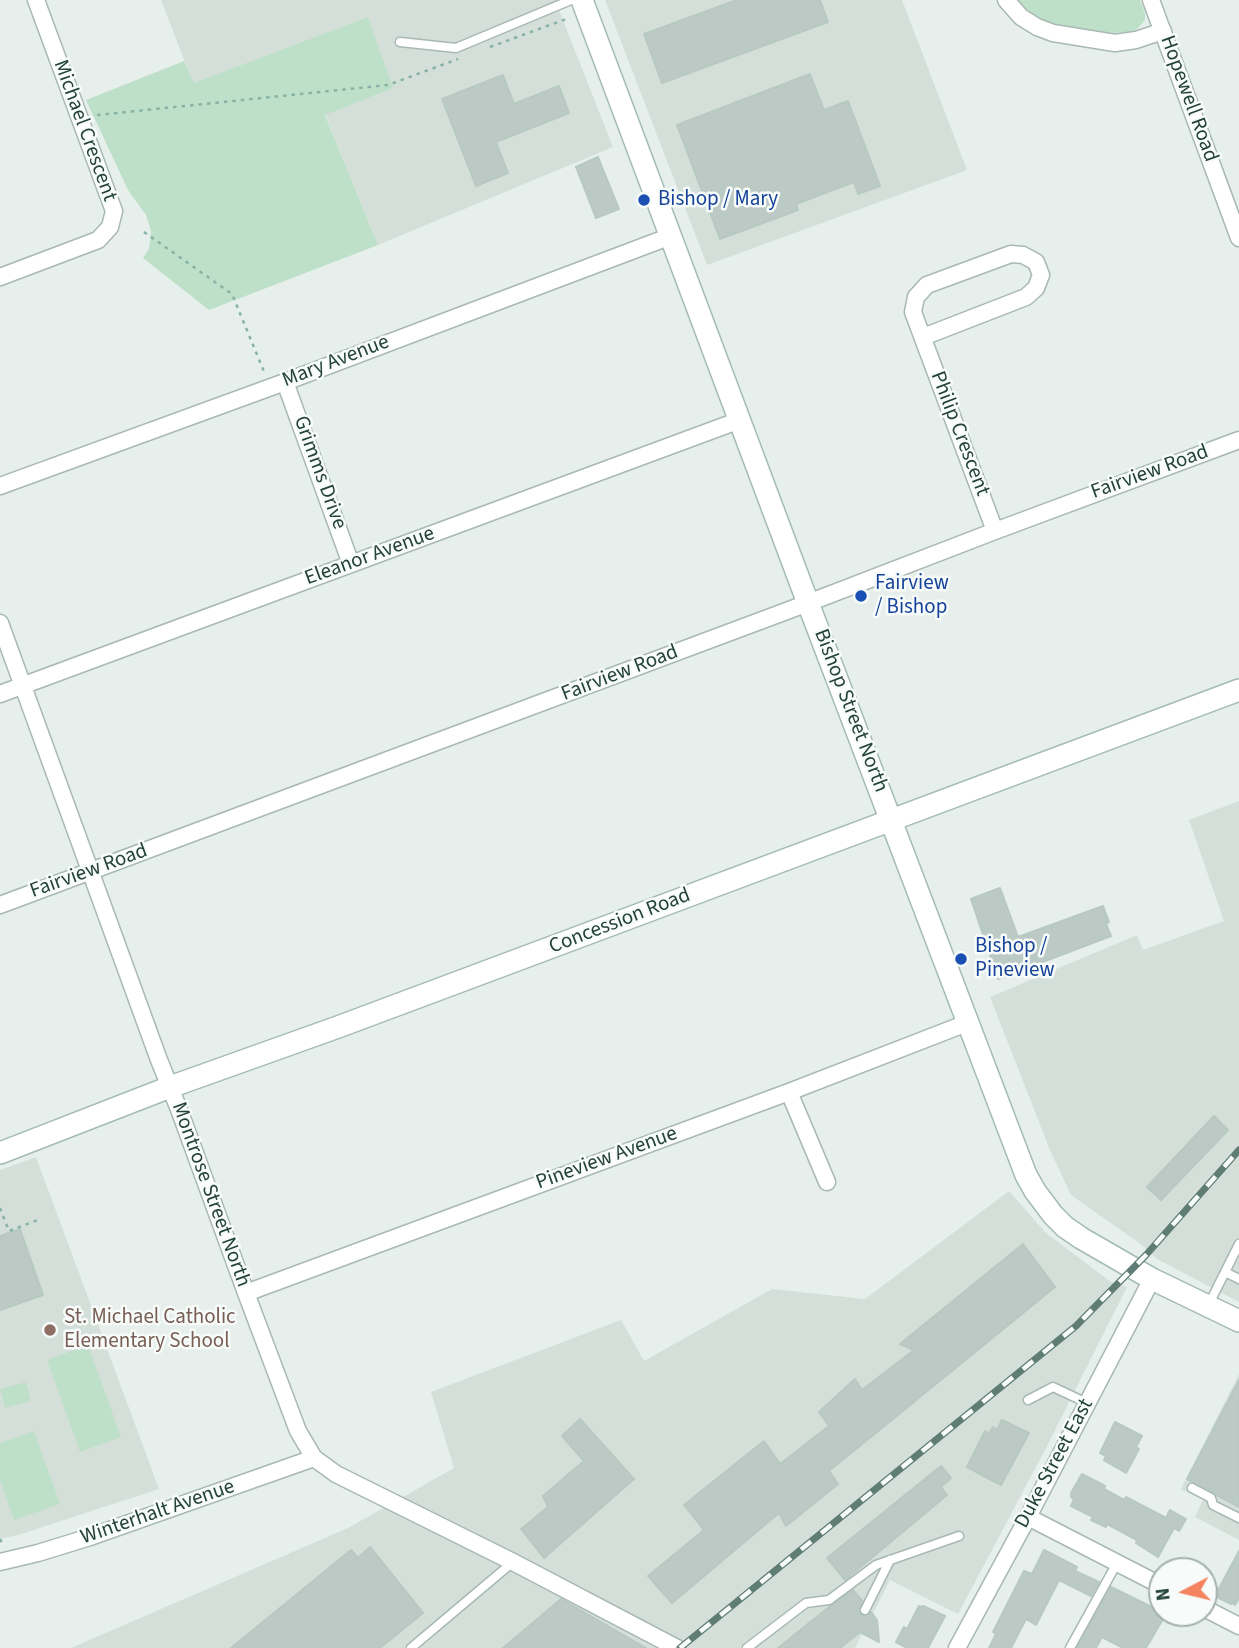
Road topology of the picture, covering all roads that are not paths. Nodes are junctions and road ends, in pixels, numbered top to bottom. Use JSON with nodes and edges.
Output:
{"nodes":[{"id":1,"x":36,"y":0,"type":"edge"},
{"id":2,"x":571,"y":0,"type":"edge"},
{"id":3,"x":582,"y":0,"type":"edge"},
{"id":4,"x":1006,"y":0,"type":"edge"},
{"id":5,"x":1151,"y":0,"type":"edge"},
{"id":6,"x":554,"y":4,"type":"edge"},
{"id":7,"x":1163,"y":31,"type":"junction"},
{"id":8,"x":400,"y":41,"type":"dead end"},
{"id":9,"x":671,"y":236,"type":"junction"},
{"id":10,"x":1239,"y":238,"type":"edge"},
{"id":11,"x":0,"y":277,"type":"edge"},
{"id":12,"x":923,"y":337,"type":"junction"},
{"id":13,"x":278,"y":384,"type":"junction"},
{"id":14,"x":740,"y":419,"type":"junction"},
{"id":15,"x":1239,"y":440,"type":"edge"},
{"id":16,"x":0,"y":486,"type":"edge"},
{"id":17,"x":995,"y":531,"type":"junction"},
{"id":18,"x":351,"y":564,"type":"junction"},
{"id":19,"x":808,"y":603,"type":"junction"},
{"id":20,"x":0,"y":623,"type":"edge"},
{"id":21,"x":24,"y":686,"type":"junction"},
{"id":22,"x":1239,"y":690,"type":"edge"},
{"id":23,"x":0,"y":694,"type":"edge"},
{"id":24,"x":891,"y":820,"type":"junction"},
{"id":25,"x":92,"y":872,"type":"junction"},
{"id":26,"x":0,"y":905,"type":"edge"},
{"id":27,"x":967,"y":1023,"type":"junction"},
{"id":28,"x":170,"y":1087,"type":"junction"},
{"id":29,"x":789,"y":1091,"type":"junction"},
{"id":30,"x":0,"y":1153,"type":"edge"},
{"id":31,"x":827,"y":1182,"type":"dead end"},
{"id":32,"x":1239,"y":1244,"type":"edge"},
{"id":33,"x":1225,"y":1272,"type":"junction"},
{"id":34,"x":1152,"y":1279,"type":"junction"},
{"id":35,"x":1239,"y":1279,"type":"edge"},
{"id":36,"x":246,"y":1293,"type":"junction"},
{"id":37,"x":1208,"y":1306,"type":"junction"},
{"id":38,"x":1239,"y":1321,"type":"edge"},
{"id":39,"x":1028,"y":1400,"type":"dead end"},
{"id":40,"x":1087,"y":1403,"type":"junction"},
{"id":41,"x":314,"y":1458,"type":"junction"},
{"id":42,"x":1192,"y":1488,"type":"dead end"},
{"id":43,"x":1028,"y":1517,"type":"junction"},
{"id":44,"x":1239,"y":1518,"type":"edge"},
{"id":45,"x":959,"y":1536,"type":"dead end"},
{"id":46,"x":890,"y":1560,"type":"junction"},
{"id":47,"x":0,"y":1562,"type":"edge"},
{"id":48,"x":513,"y":1562,"type":"junction"},
{"id":49,"x":1117,"y":1563,"type":"junction"},
{"id":50,"x":1148,"y":1579,"type":"edge"},
{"id":51,"x":866,"y":1610,"type":"dead end"},
{"id":52,"x":1218,"y":1615,"type":"edge"},
{"id":53,"x":1239,"y":1626,"type":"edge"},
{"id":54,"x":668,"y":1646,"type":"edge"},
{"id":55,"x":411,"y":1648,"type":"edge"},
{"id":56,"x":747,"y":1648,"type":"edge"},
{"id":57,"x":957,"y":1648,"type":"edge"},
{"id":58,"x":1070,"y":1648,"type":"edge"}],
"edges":[{"from":1,"to":11,"type":"street","name":"Michael Crescent"},
{"from":2,"to":6,"type":"lane"},
{"from":3,"to":9,"type":"main road","name":"Bishop Street North"},
{"from":4,"to":7,"type":"street"},
{"from":5,"to":7,"type":"street","name":"Hopewell Road"},
{"from":6,"to":8,"type":"lane"},
{"from":7,"to":10,"type":"street","name":"Hopewell Road"},
{"from":9,"to":13,"type":"street","name":"Mary Avenue"},
{"from":9,"to":14,"type":"main road","name":"Bishop Street North"},
{"from":12,"to":12,"type":"street","name":"Philip Crescent"},
{"from":12,"to":17,"type":"street","name":"Philip Crescent"},
{"from":13,"to":16,"type":"street","name":"Mary Avenue"},
{"from":13,"to":18,"type":"street","name":"Grimms Drive"},
{"from":14,"to":18,"type":"street","name":"Eleanor Avenue"},
{"from":14,"to":19,"type":"main road","name":"Bishop Street North"},
{"from":15,"to":17,"type":"street","name":"Fairview Road"},
{"from":17,"to":19,"type":"street","name":"Fairview Road"},
{"from":18,"to":21,"type":"street","name":"Eleanor Avenue"},
{"from":19,"to":24,"type":"main road","name":"Bishop Street North"},
{"from":19,"to":25,"type":"street","name":"Fairview Road"},
{"from":20,"to":21,"type":"street","name":"Montrose Street North"},
{"from":21,"to":23,"type":"street","name":"Eleanor Avenue"},
{"from":21,"to":25,"type":"street","name":"Montrose Street North"},
{"from":22,"to":24,"type":"main road","name":"Concession Road"},
{"from":24,"to":27,"type":"main road","name":"Bishop Street North"},
{"from":24,"to":28,"type":"main road","name":"Concession Road"},
{"from":25,"to":26,"type":"street","name":"Fairview Road"},
{"from":25,"to":28,"type":"street","name":"Montrose Street North"},
{"from":27,"to":29,"type":"street","name":"Pineview Avenue"},
{"from":27,"to":34,"type":"main road","name":"Bishop Street North"},
{"from":28,"to":30,"type":"main road","name":"Concession Road"},
{"from":28,"to":36,"type":"street","name":"Montrose Street North"},
{"from":29,"to":31,"type":"street"},
{"from":29,"to":36,"type":"street","name":"Pineview Avenue"},
{"from":32,"to":33,"type":"lane"},
{"from":33,"to":35,"type":"lane"},
{"from":33,"to":37,"type":"lane"},
{"from":34,"to":37,"type":"main road","name":"Bishop Street North"},
{"from":34,"to":40,"type":"street","name":"Duke Street East"},
{"from":36,"to":41,"type":"street","name":"Montrose Street North"},
{"from":37,"to":38,"type":"main road","name":"Bishop Street North"},
{"from":39,"to":40,"type":"lane"},
{"from":40,"to":43,"type":"street","name":"Duke Street East"},
{"from":41,"to":47,"type":"street","name":"Winterhalt Avenue"},
{"from":41,"to":48,"type":"street","name":"Montrose Street North"},
{"from":42,"to":44,"type":"lane"},
{"from":43,"to":49,"type":"street"},
{"from":43,"to":57,"type":"street","name":"Duke Street East"},
{"from":45,"to":46,"type":"lane"},
{"from":46,"to":51,"type":"lane"},
{"from":46,"to":56,"type":"lane"},
{"from":48,"to":54,"type":"street","name":"Montrose Street North"},
{"from":48,"to":55,"type":"lane"},
{"from":49,"to":50,"type":"street"},
{"from":49,"to":58,"type":"lane"},
{"from":52,"to":53,"type":"street"}]}
